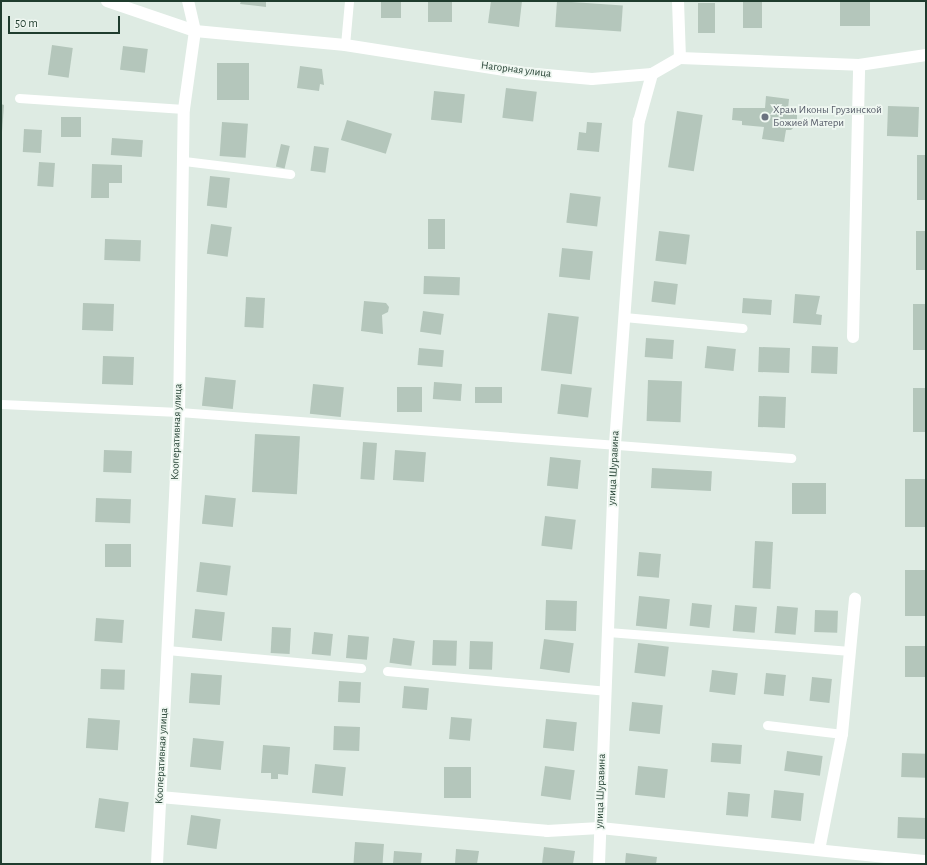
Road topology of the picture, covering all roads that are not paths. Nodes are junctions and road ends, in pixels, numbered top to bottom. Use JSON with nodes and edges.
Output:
{"nodes":[{"id":1,"x":107,"y":1,"type":"edge"},
{"id":2,"x":188,"y":1,"type":"edge"},
{"id":3,"x":349,"y":1,"type":"edge"},
{"id":4,"x":678,"y":1,"type":"edge"},
{"id":5,"x":195,"y":31,"type":"junction"},
{"id":6,"x":344,"y":45,"type":"junction"},
{"id":7,"x":926,"y":55,"type":"edge"},
{"id":8,"x":680,"y":58,"type":"junction"},
{"id":9,"x":859,"y":65,"type":"junction"},
{"id":10,"x":652,"y":74,"type":"junction"},
{"id":11,"x":19,"y":98,"type":"dead end"},
{"id":12,"x":184,"y":109,"type":"junction"},
{"id":13,"x":184,"y":161,"type":"junction"},
{"id":14,"x":290,"y":174,"type":"dead end"},
{"id":15,"x":624,"y":317,"type":"junction"},
{"id":16,"x":742,"y":328,"type":"dead end"},
{"id":17,"x":853,"y":337,"type":"dead end"},
{"id":18,"x":1,"y":404,"type":"edge"},
{"id":19,"x":179,"y":412,"type":"junction"},
{"id":20,"x":615,"y":444,"type":"junction"},
{"id":21,"x":791,"y":458,"type":"dead end"},
{"id":22,"x":855,"y":599,"type":"dead end"},
{"id":23,"x":608,"y":632,"type":"junction"},
{"id":24,"x":167,"y":650,"type":"junction"},
{"id":25,"x":850,"y":651,"type":"junction"},
{"id":26,"x":361,"y":668,"type":"dead end"},
{"id":27,"x":387,"y":671,"type":"dead end"},
{"id":28,"x":605,"y":691,"type":"junction"},
{"id":29,"x":767,"y":725,"type":"dead end"},
{"id":30,"x":842,"y":734,"type":"junction"},
{"id":31,"x":160,"y":797,"type":"junction"},
{"id":32,"x":600,"y":828,"type":"junction"},
{"id":33,"x":819,"y":850,"type":"junction"},
{"id":34,"x":926,"y":861,"type":"edge"},
{"id":35,"x":157,"y":864,"type":"edge"},
{"id":36,"x":599,"y":864,"type":"edge"}],
"edges":[{"from":1,"to":5,"type":"street","name":"Нагорная улица"},
{"from":2,"to":5,"type":"street","name":"Кооперативная улица"},
{"from":3,"to":6,"type":"lane"},
{"from":4,"to":8,"type":"street"},
{"from":5,"to":6,"type":"street","name":"Нагорная улица"},
{"from":5,"to":12,"type":"street","name":"Кооперативная улица"},
{"from":6,"to":10,"type":"street","name":"Нагорная улица"},
{"from":7,"to":9,"type":"street"},
{"from":8,"to":9,"type":"street"},
{"from":8,"to":10,"type":"street","name":"Нагорная улица"},
{"from":9,"to":17,"type":"street"},
{"from":10,"to":15,"type":"street","name":"улица Шуравина"},
{"from":11,"to":12,"type":"lane"},
{"from":12,"to":13,"type":"street","name":"Кооперативная улица"},
{"from":13,"to":14,"type":"lane"},
{"from":13,"to":19,"type":"street","name":"Кооперативная улица"},
{"from":15,"to":16,"type":"lane"},
{"from":15,"to":20,"type":"street","name":"улица Шуравина"},
{"from":18,"to":19,"type":"lane"},
{"from":19,"to":20,"type":"lane"},
{"from":19,"to":24,"type":"street","name":"Кооперативная улица"},
{"from":20,"to":21,"type":"lane"},
{"from":20,"to":23,"type":"street","name":"улица Шуравина"},
{"from":22,"to":25,"type":"street"},
{"from":23,"to":25,"type":"lane"},
{"from":23,"to":28,"type":"street","name":"улица Шуравина"},
{"from":24,"to":26,"type":"lane"},
{"from":24,"to":31,"type":"street","name":"Кооперативная улица"},
{"from":25,"to":30,"type":"street"},
{"from":27,"to":28,"type":"lane"},
{"from":28,"to":32,"type":"street","name":"улица Шуравина"},
{"from":29,"to":30,"type":"lane"},
{"from":30,"to":33,"type":"street"},
{"from":31,"to":32,"type":"street"},
{"from":31,"to":35,"type":"street","name":"Кооперативная улица"},
{"from":32,"to":33,"type":"street"},
{"from":32,"to":36,"type":"street","name":"улица Шуравина"},
{"from":33,"to":34,"type":"street"}]}
